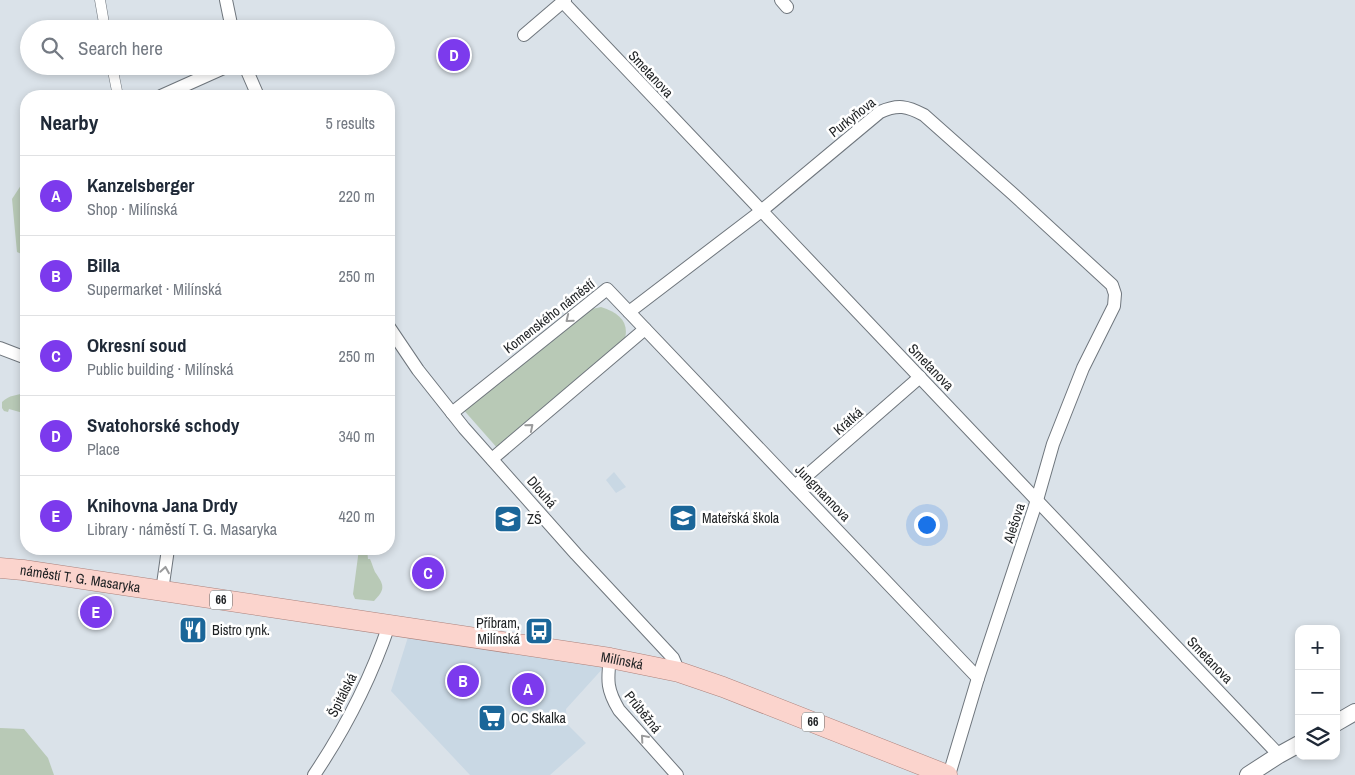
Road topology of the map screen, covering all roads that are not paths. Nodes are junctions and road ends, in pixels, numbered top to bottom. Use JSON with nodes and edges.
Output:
{"nodes":[{"id":1,"x":100,"y":0,"type":"edge"},
{"id":2,"x":226,"y":0,"type":"edge"},
{"id":3,"x":564,"y":1,"type":"edge"},
{"id":4,"x":103,"y":20,"type":"edge"},
{"id":5,"x":230,"y":20,"type":"edge"},
{"id":6,"x":524,"y":35,"type":"dead end"},
{"id":7,"x":114,"y":75,"type":"edge"},
{"id":8,"x":208,"y":75,"type":"edge"},
{"id":9,"x":249,"y":75,"type":"edge"},
{"id":10,"x":117,"y":90,"type":"edge"},
{"id":11,"x":174,"y":90,"type":"edge"},
{"id":12,"x":255,"y":90,"type":"edge"},
{"id":13,"x":760,"y":212,"type":"junction"},
{"id":14,"x":1112,"y":284,"type":"joint"},
{"id":15,"x":629,"y":312,"type":"junction"},
{"id":16,"x":645,"y":329,"type":"junction"},
{"id":17,"x":395,"y":336,"type":"edge"},
{"id":18,"x":0,"y":348,"type":"edge"},
{"id":19,"x":20,"y":356,"type":"edge"},
{"id":20,"x":920,"y":377,"type":"junction"},
{"id":21,"x":452,"y":413,"type":"junction"},
{"id":22,"x":492,"y":459,"type":"junction"},
{"id":23,"x":795,"y":486,"type":"junction"},
{"id":24,"x":1037,"y":500,"type":"junction"},
{"id":25,"x":167,"y":555,"type":"edge"},
{"id":26,"x":0,"y":568,"type":"edge"},
{"id":27,"x":162,"y":591,"type":"junction"},
{"id":28,"x":280,"y":608,"type":"joint"},
{"id":29,"x":390,"y":625,"type":"junction"},
{"id":30,"x":610,"y":658,"type":"junction"},
{"id":31,"x":679,"y":672,"type":"junction"},
{"id":32,"x":978,"y":678,"type":"junction"},
{"id":33,"x":1355,"y":712,"type":"edge"},
{"id":34,"x":1340,"y":720,"type":"edge"},
{"id":35,"x":1295,"y":746,"type":"edge"},
{"id":36,"x":1279,"y":755,"type":"junction"},
{"id":37,"x":314,"y":775,"type":"edge"},
{"id":38,"x":677,"y":775,"type":"edge"},
{"id":39,"x":948,"y":775,"type":"edge"},
{"id":40,"x":1248,"y":775,"type":"edge"}],
"edges":[{"from":1,"to":4,"type":"street"},
{"from":2,"to":5,"type":"street"},
{"from":3,"to":6,"type":"street"},
{"from":3,"to":13,"type":"street","name":"Smetanova"},
{"from":7,"to":10,"type":"street"},
{"from":8,"to":11,"type":"street"},
{"from":9,"to":12,"type":"street"},
{"from":13,"to":14,"type":"street","name":"Purkyňova"},
{"from":13,"to":15,"type":"street","name":"Purkyňova"},
{"from":13,"to":20,"type":"street","name":"Smetanova"},
{"from":14,"to":24,"type":"street","name":"Alešova"},
{"from":15,"to":16,"type":"street","name":"Komenského náměstí"},
{"from":15,"to":21,"type":"street","name":"Komenského náměstí","one_way":true},
{"from":22,"to":16,"type":"street","one_way":true},
{"from":16,"to":23,"type":"street","name":"Jungmannova"},
{"from":17,"to":21,"type":"street","name":"Dlouhá"},
{"from":18,"to":19,"type":"street"},
{"from":20,"to":23,"type":"street","name":"Krátká"},
{"from":20,"to":24,"type":"street","name":"Smetanova"},
{"from":21,"to":22,"type":"street","name":"Dlouhá"},
{"from":22,"to":31,"type":"street","name":"Dlouhá"},
{"from":23,"to":32,"type":"street","name":"Jungmannova"},
{"from":24,"to":32,"type":"street","name":"Alešova"},
{"from":24,"to":36,"type":"street","name":"Smetanova"},
{"from":27,"to":25,"type":"street","one_way":true},
{"from":26,"to":27,"type":"main road","name":"náměstí T. G. Masaryka","number":"66"},
{"from":27,"to":28,"type":"main road","name":"náměstí T. G. Masaryka","number":"66"},
{"from":28,"to":29,"type":"main road","name":"Milínská","number":"66"},
{"from":29,"to":30,"type":"main road","name":"Milínská","number":"66"},
{"from":29,"to":37,"type":"street","name":"Špitálská"},
{"from":30,"to":31,"type":"main road","name":"Milínská","number":"66"},
{"from":38,"to":30,"type":"street","name":"Průběžná","one_way":true},
{"from":31,"to":39,"type":"main road","name":"Milínská","number":"66"},
{"from":32,"to":39,"type":"street","name":"Alešova"},
{"from":33,"to":34,"type":"street"},
{"from":35,"to":36,"type":"street"},
{"from":36,"to":40,"type":"street"}]}
